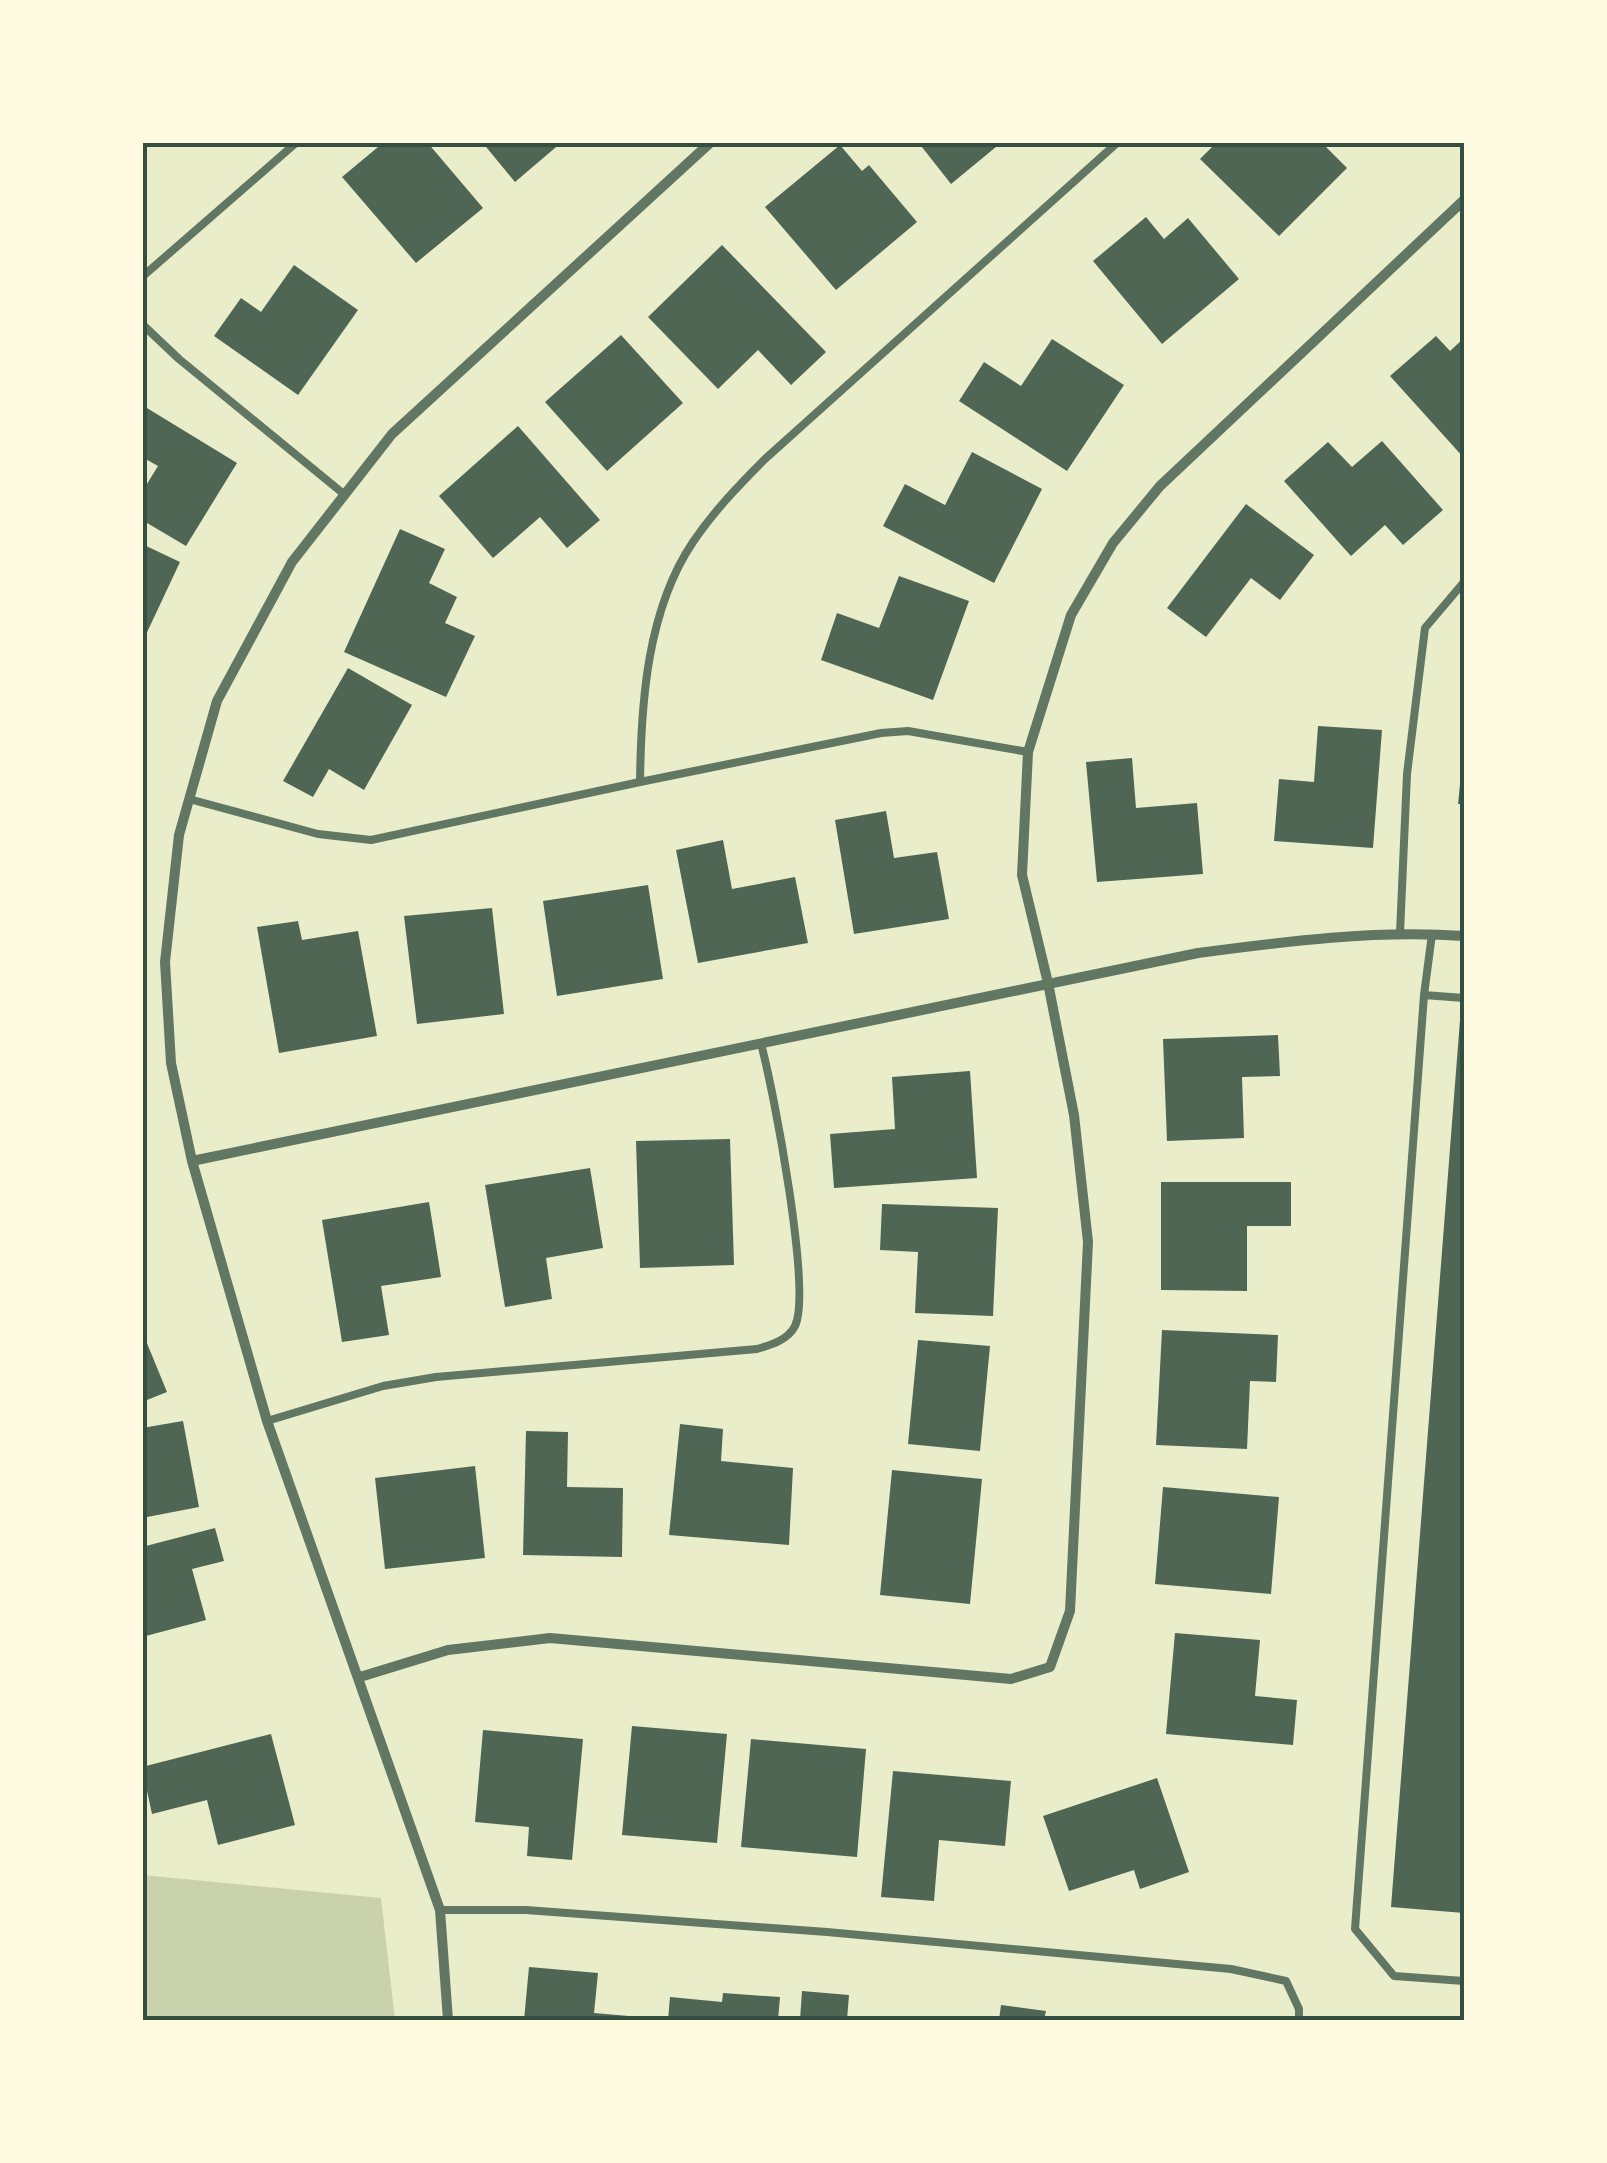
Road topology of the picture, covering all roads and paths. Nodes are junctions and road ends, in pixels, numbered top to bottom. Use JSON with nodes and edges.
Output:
{"nodes":[{"id":1,"x":297,"y":142,"type":"edge"},
{"id":2,"x":712,"y":142,"type":"edge"},
{"id":3,"x":1118,"y":142,"type":"edge"},
{"id":4,"x":1464,"y":200,"type":"edge"},
{"id":5,"x":142,"y":277,"type":"edge"},
{"id":6,"x":142,"y":324,"type":"edge"},
{"id":7,"x":345,"y":494,"type":"junction"},
{"id":8,"x":1464,"y":582,"type":"edge"},
{"id":9,"x":1028,"y":752,"type":"junction"},
{"id":10,"x":640,"y":782,"type":"junction"},
{"id":11,"x":190,"y":799,"type":"junction"},
{"id":12,"x":1400,"y":933,"type":"junction"},
{"id":13,"x":1432,"y":934,"type":"junction"},
{"id":14,"x":1464,"y":936,"type":"edge"},
{"id":15,"x":1048,"y":984,"type":"junction"},
{"id":16,"x":1424,"y":995,"type":"junction"},
{"id":17,"x":1464,"y":998,"type":"edge"},
{"id":18,"x":761,"y":1044,"type":"junction"},
{"id":19,"x":192,"y":1161,"type":"junction"},
{"id":20,"x":267,"y":1421,"type":"junction"},
{"id":21,"x":360,"y":1677,"type":"junction"},
{"id":22,"x":440,"y":1910,"type":"junction"},
{"id":23,"x":1464,"y":1981,"type":"edge"},
{"id":24,"x":448,"y":2020,"type":"edge"},
{"id":25,"x":1299,"y":2020,"type":"edge"}],
"edges":[{"from":1,"to":5,"type":"lane"},
{"from":2,"to":7,"type":"street"},
{"from":3,"to":10,"type":"lane"},
{"from":4,"to":9,"type":"street"},
{"from":6,"to":7,"type":"lane"},
{"from":7,"to":11,"type":"street"},
{"from":8,"to":12,"type":"lane"},
{"from":9,"to":10,"type":"lane"},
{"from":9,"to":15,"type":"street"},
{"from":10,"to":11,"type":"lane"},
{"from":11,"to":19,"type":"street"},
{"from":12,"to":13,"type":"street"},
{"from":12,"to":15,"type":"street"},
{"from":13,"to":14,"type":"street"},
{"from":13,"to":16,"type":"lane"},
{"from":15,"to":18,"type":"street"},
{"from":15,"to":21,"type":"street"},
{"from":16,"to":17,"type":"lane"},
{"from":16,"to":23,"type":"lane"},
{"from":18,"to":19,"type":"street"},
{"from":18,"to":20,"type":"lane"},
{"from":19,"to":20,"type":"street"},
{"from":20,"to":21,"type":"street"},
{"from":21,"to":22,"type":"street"},
{"from":22,"to":24,"type":"street"},
{"from":22,"to":25,"type":"lane"}]}
